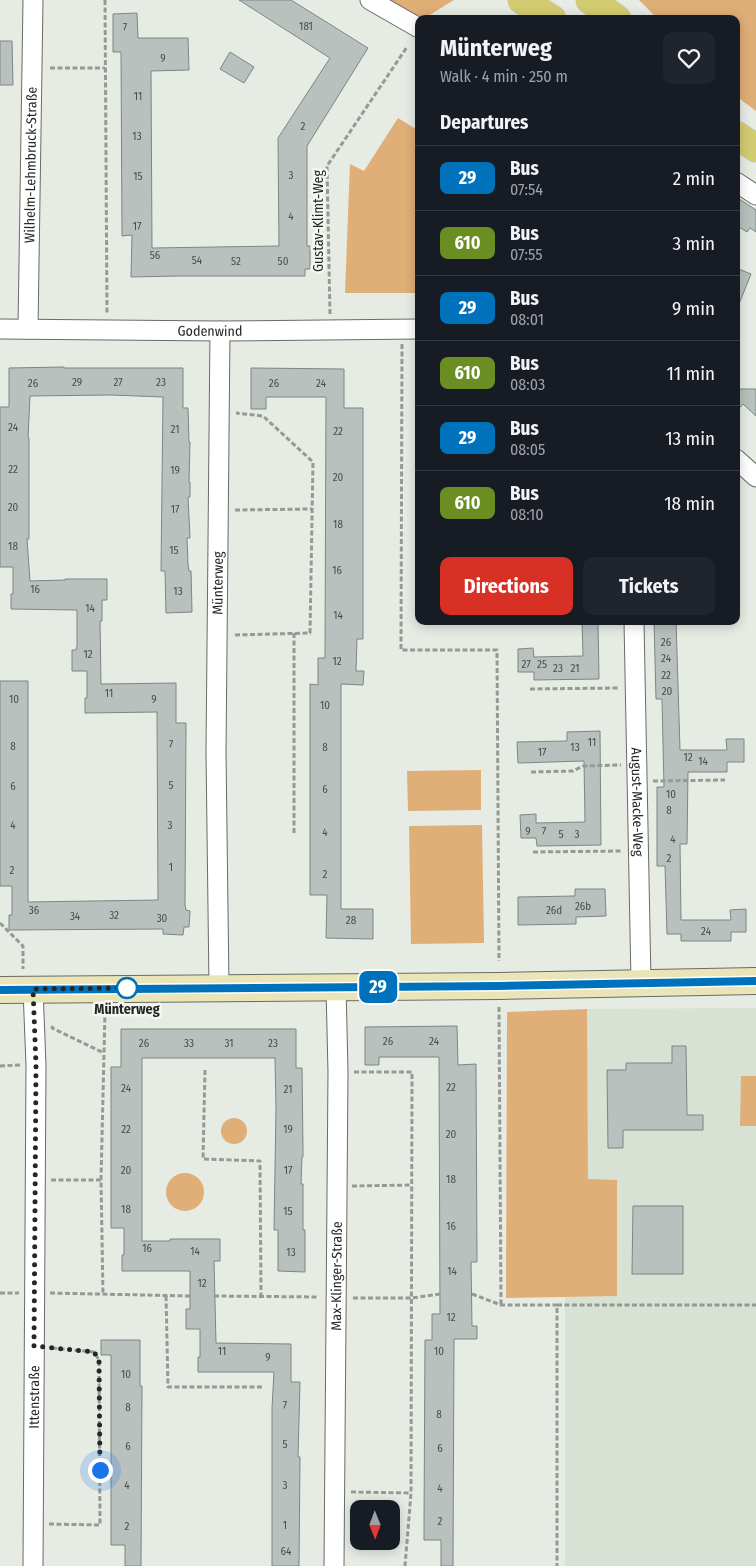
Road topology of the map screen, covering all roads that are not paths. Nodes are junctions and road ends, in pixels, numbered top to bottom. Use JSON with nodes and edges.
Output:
{"nodes":[{"id":1,"x":32,"y":0,"type":"edge"},
{"id":2,"x":370,"y":0,"type":"edge"},
{"id":3,"x":522,"y":0,"type":"edge"},
{"id":4,"x":590,"y":0,"type":"edge"},
{"id":5,"x":546,"y":15,"type":"edge"},
{"id":6,"x":611,"y":15,"type":"edge"},
{"id":7,"x":415,"y":26,"type":"edge"},
{"id":8,"x":740,"y":185,"type":"edge"},
{"id":9,"x":756,"y":195,"type":"edge"},
{"id":10,"x":410,"y":329,"type":"edge"},
{"id":11,"x":0,"y":330,"type":"edge"},
{"id":12,"x":28,"y":330,"type":"junction"},
{"id":13,"x":220,"y":331,"type":"junction"},
{"id":14,"x":740,"y":463,"type":"edge"},
{"id":15,"x":756,"y":477,"type":"edge"},
{"id":16,"x":634,"y":625,"type":"edge"},
{"id":17,"x":756,"y":981,"type":"edge"},
{"id":18,"x":641,"y":982,"type":"junction"},
{"id":19,"x":219,"y":987,"type":"junction"},
{"id":20,"x":336,"y":987,"type":"junction"},
{"id":21,"x":19,"y":989,"type":"edge"},
{"id":22,"x":33,"y":1566,"type":"edge"},
{"id":23,"x":334,"y":1566,"type":"edge"}],
"edges":[{"from":1,"to":12,"type":"street","name":"Wilhelm-Lehmbruck-Straße"},
{"from":2,"to":7,"type":"street"},
{"from":3,"to":5,"type":"main road"},
{"from":4,"to":6,"type":"main road"},
{"from":8,"to":9,"type":"street"},
{"from":10,"to":13,"type":"street","name":"Godenwind"},
{"from":11,"to":12,"type":"street","name":"Godenwind"},
{"from":12,"to":13,"type":"street","name":"Godenwind"},
{"from":13,"to":19,"type":"street","name":"Münterweg"},
{"from":14,"to":15,"type":"street"},
{"from":16,"to":18,"type":"street","name":"August-Macke-Weg"},
{"from":17,"to":18,"type":"street"},
{"from":18,"to":20,"type":"street"},
{"from":19,"to":20,"type":"street"},
{"from":19,"to":21,"type":"street"},
{"from":20,"to":23,"type":"street","name":"Max-Klinger-Straße"},
{"from":21,"to":22,"type":"street","name":"Ittenstraße"}]}
